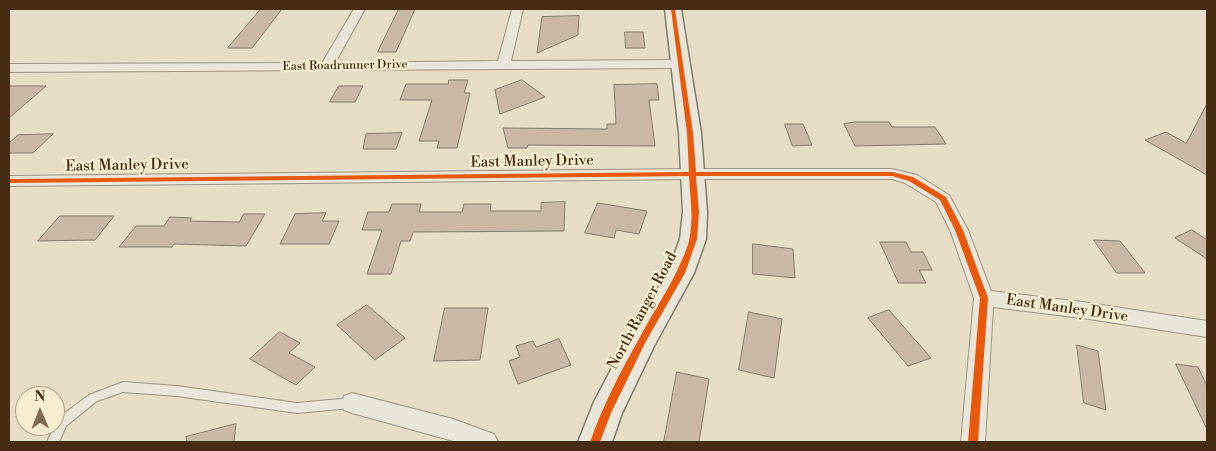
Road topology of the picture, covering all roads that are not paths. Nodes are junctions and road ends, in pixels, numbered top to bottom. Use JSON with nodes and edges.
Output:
{"nodes":[{"id":1,"x":360,"y":9,"type":"edge"},
{"id":2,"x":518,"y":9,"type":"edge"},
{"id":3,"x":673,"y":9,"type":"edge"},
{"id":4,"x":504,"y":64,"type":"junction"},
{"id":5,"x":681,"y":64,"type":"junction"},
{"id":6,"x":326,"y":67,"type":"junction"},
{"id":7,"x":9,"y":68,"type":"edge"},
{"id":8,"x":693,"y":174,"type":"junction"},
{"id":9,"x":9,"y":181,"type":"edge"},
{"id":10,"x":984,"y":298,"type":"junction"},
{"id":11,"x":1207,"y":329,"type":"edge"},
{"id":12,"x":352,"y":403,"type":"joint"},
{"id":13,"x":53,"y":442,"type":"edge"},
{"id":14,"x":486,"y":442,"type":"edge"},
{"id":15,"x":595,"y":442,"type":"edge"},
{"id":16,"x":973,"y":442,"type":"edge"}],
"edges":[{"from":1,"to":6,"type":"street"},
{"from":2,"to":4,"type":"street"},
{"from":3,"to":5,"type":"street","name":"North Ranger Road"},
{"from":4,"to":5,"type":"street","name":"East Roadrunner Drive"},
{"from":4,"to":6,"type":"street","name":"East Roadrunner Drive"},
{"from":5,"to":8,"type":"street","name":"North Ranger Road"},
{"from":6,"to":7,"type":"street","name":"East Roadrunner Drive"},
{"from":8,"to":9,"type":"street","name":"East Manley Drive"},
{"from":8,"to":10,"type":"street","name":"East Manley Drive"},
{"from":8,"to":15,"type":"street","name":"North Ranger Road"},
{"from":10,"to":11,"type":"street","name":"East Manley Drive"},
{"from":10,"to":16,"type":"street"},
{"from":12,"to":13,"type":"lane"},
{"from":12,"to":14,"type":"street"}]}
